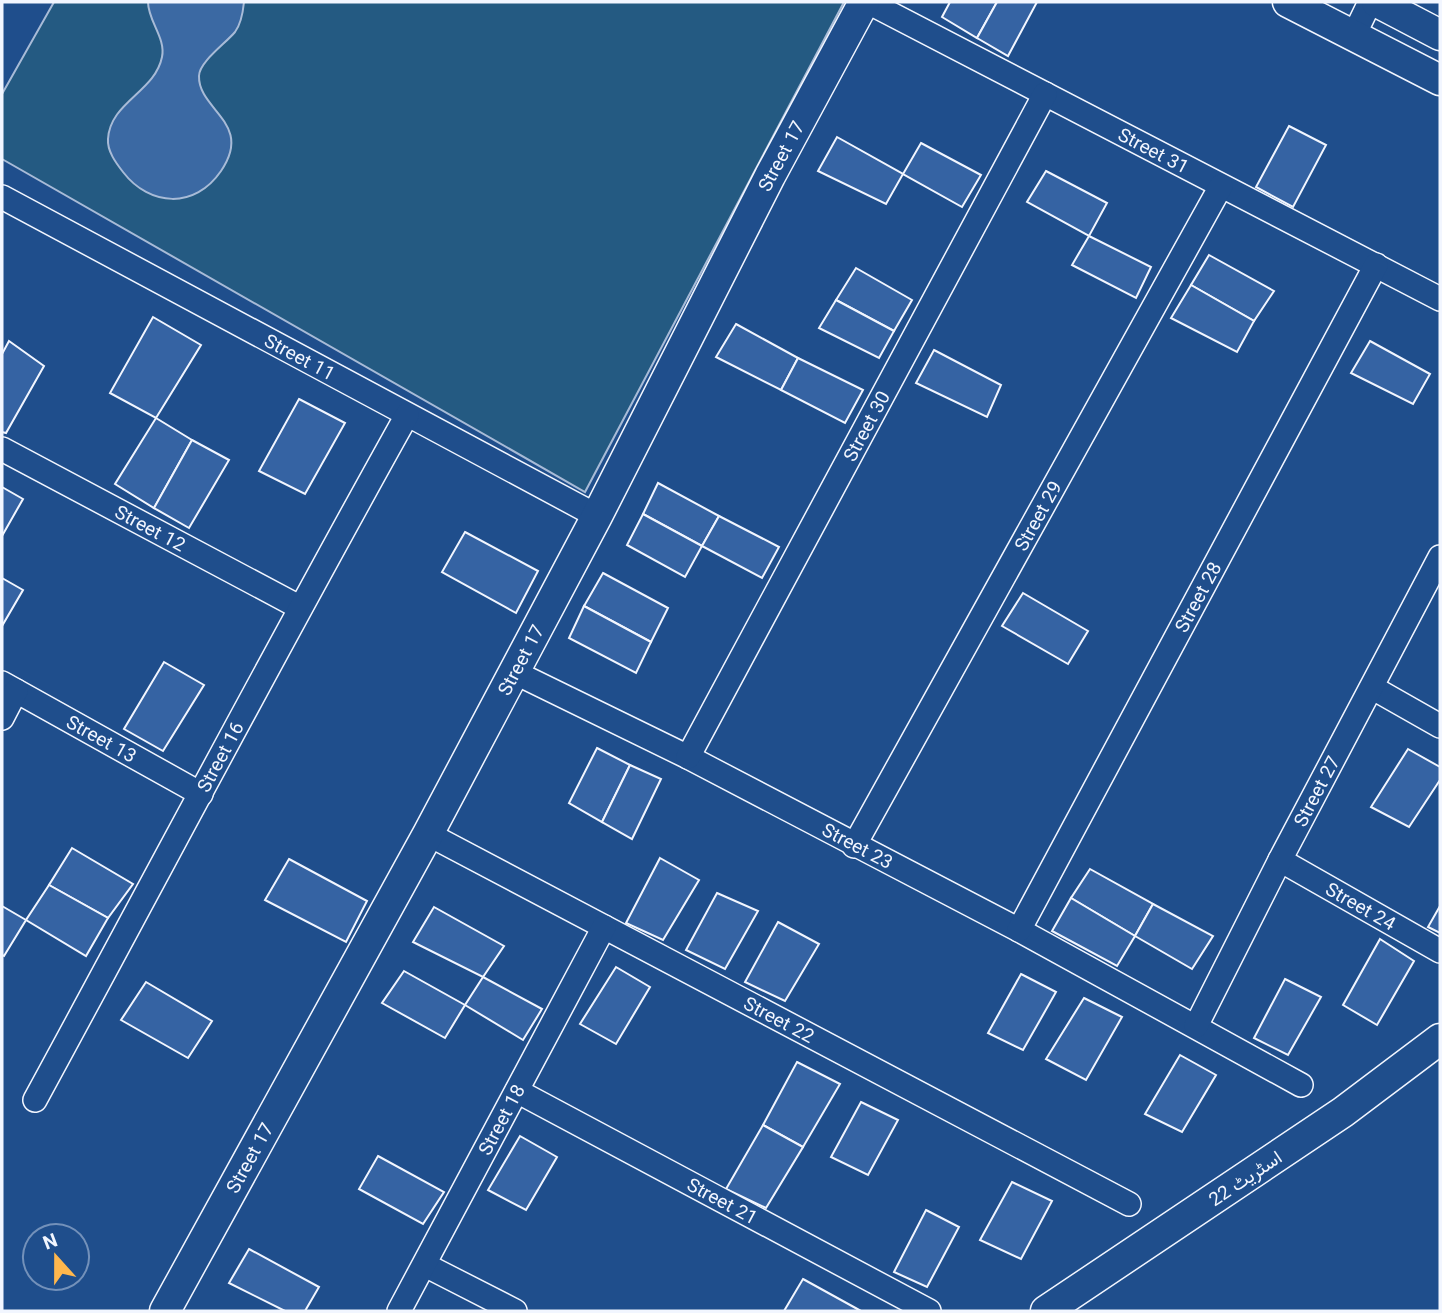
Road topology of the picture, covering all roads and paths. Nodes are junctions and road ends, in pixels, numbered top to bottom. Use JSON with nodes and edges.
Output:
{"nodes":[{"id":1,"x":866,"y":2,"type":"edge"},
{"id":2,"x":1288,"y":2,"type":"edge"},
{"id":3,"x":1370,"y":2,"type":"edge"},
{"id":4,"x":1377,"y":2,"type":"edge"},
{"id":5,"x":1354,"y":35,"type":"junction"},
{"id":6,"x":1440,"y":35,"type":"edge"},
{"id":7,"x":1440,"y":80,"type":"edge"},
{"id":8,"x":1045,"y":94,"type":"junction"},
{"id":9,"x":1221,"y":186,"type":"junction"},
{"id":10,"x":2,"y":197,"type":"edge"},
{"id":11,"x":1376,"y":265,"type":"junction"},
{"id":12,"x":1440,"y":299,"type":"edge"},
{"id":13,"x":407,"y":415,"type":"junction"},
{"id":14,"x":2,"y":449,"type":"edge"},
{"id":15,"x":597,"y":516,"type":"junction"},
{"id":16,"x":1440,"y":557,"type":"edge"},
{"id":17,"x":299,"y":607,"type":"junction"},
{"id":18,"x":514,"y":672,"type":"junction"},
{"id":19,"x":9,"y":687,"type":"edge"},
{"id":20,"x":1373,"y":688,"type":"junction"},
{"id":21,"x":2,"y":718,"type":"edge"},
{"id":22,"x":1440,"y":726,"type":"edge"},
{"id":23,"x":688,"y":757,"type":"junction"},
{"id":24,"x":201,"y":794,"type":"junction"},
{"id":25,"x":428,"y":834,"type":"junction"},
{"id":26,"x":854,"y":846,"type":"junction"},
{"id":27,"x":1280,"y":860,"type":"junction"},
{"id":28,"x":604,"y":927,"type":"junction"},
{"id":29,"x":1019,"y":930,"type":"junction"},
{"id":30,"x":1440,"y":951,"type":"edge"},
{"id":31,"x":1196,"y":1026,"type":"junction"},
{"id":32,"x":1440,"y":1040,"type":"edge"},
{"id":33,"x":1301,"y":1085,"type":"dead end"},
{"id":34,"x":517,"y":1091,"type":"junction"},
{"id":35,"x":35,"y":1100,"type":"dead end"},
{"id":36,"x":1129,"y":1204,"type":"dead end"},
{"id":37,"x":425,"y":1265,"type":"junction"},
{"id":38,"x":165,"y":1311,"type":"edge"},
{"id":39,"x":399,"y":1311,"type":"edge"},
{"id":40,"x":515,"y":1311,"type":"edge"},
{"id":41,"x":929,"y":1311,"type":"edge"},
{"id":42,"x":1046,"y":1311,"type":"edge"}],
"edges":[{"from":1,"to":8,"type":"street","name":"Street 31"},
{"from":1,"to":15,"type":"street","name":"Street 17"},
{"from":2,"to":5,"type":"street"},
{"from":3,"to":5,"type":"street"},
{"from":4,"to":6,"type":"street"},
{"from":5,"to":7,"type":"street"},
{"from":8,"to":9,"type":"street","name":"Street 31"},
{"from":8,"to":23,"type":"street","name":"Street 30"},
{"from":9,"to":11,"type":"street","name":"Street 31"},
{"from":9,"to":26,"type":"street","name":"Street 29"},
{"from":10,"to":13,"type":"street","name":"Street 11"},
{"from":11,"to":12,"type":"street","name":"Street 31"},
{"from":11,"to":29,"type":"street","name":"Street 28"},
{"from":13,"to":15,"type":"street","name":"Street 11"},
{"from":13,"to":17,"type":"street","name":"Street 16"},
{"from":14,"to":17,"type":"street","name":"Street 12"},
{"from":15,"to":18,"type":"street","name":"Street 17"},
{"from":16,"to":20,"type":"street","name":"Street 27"},
{"from":17,"to":24,"type":"street","name":"Street 16"},
{"from":18,"to":23,"type":"street","name":"Street 23"},
{"from":18,"to":25,"type":"street","name":"Street 17"},
{"from":19,"to":21,"type":"street"},
{"from":19,"to":24,"type":"street","name":"Street 13"},
{"from":20,"to":22,"type":"street"},
{"from":20,"to":27,"type":"street","name":"Street 27"},
{"from":23,"to":26,"type":"street","name":"Street 23"},
{"from":24,"to":35,"type":"street","name":"Street 16"},
{"from":25,"to":28,"type":"street","name":"Street 22"},
{"from":25,"to":38,"type":"street","name":"Street 17"},
{"from":26,"to":29,"type":"street","name":"Street 23"},
{"from":27,"to":30,"type":"street","name":"Street 24"},
{"from":27,"to":31,"type":"street","name":"Street 27"},
{"from":28,"to":34,"type":"street","name":"Street 18"},
{"from":28,"to":36,"type":"street","name":"Street 22"},
{"from":29,"to":31,"type":"street","name":"Street 23"},
{"from":31,"to":33,"type":"street","name":"Street 23"},
{"from":32,"to":42,"type":"street","name":"اسٹریٹ 22"},
{"from":34,"to":37,"type":"street","name":"Street 18"},
{"from":34,"to":41,"type":"street","name":"Street 21"},
{"from":37,"to":39,"type":"street","name":"Street 18"},
{"from":37,"to":40,"type":"street"}]}
